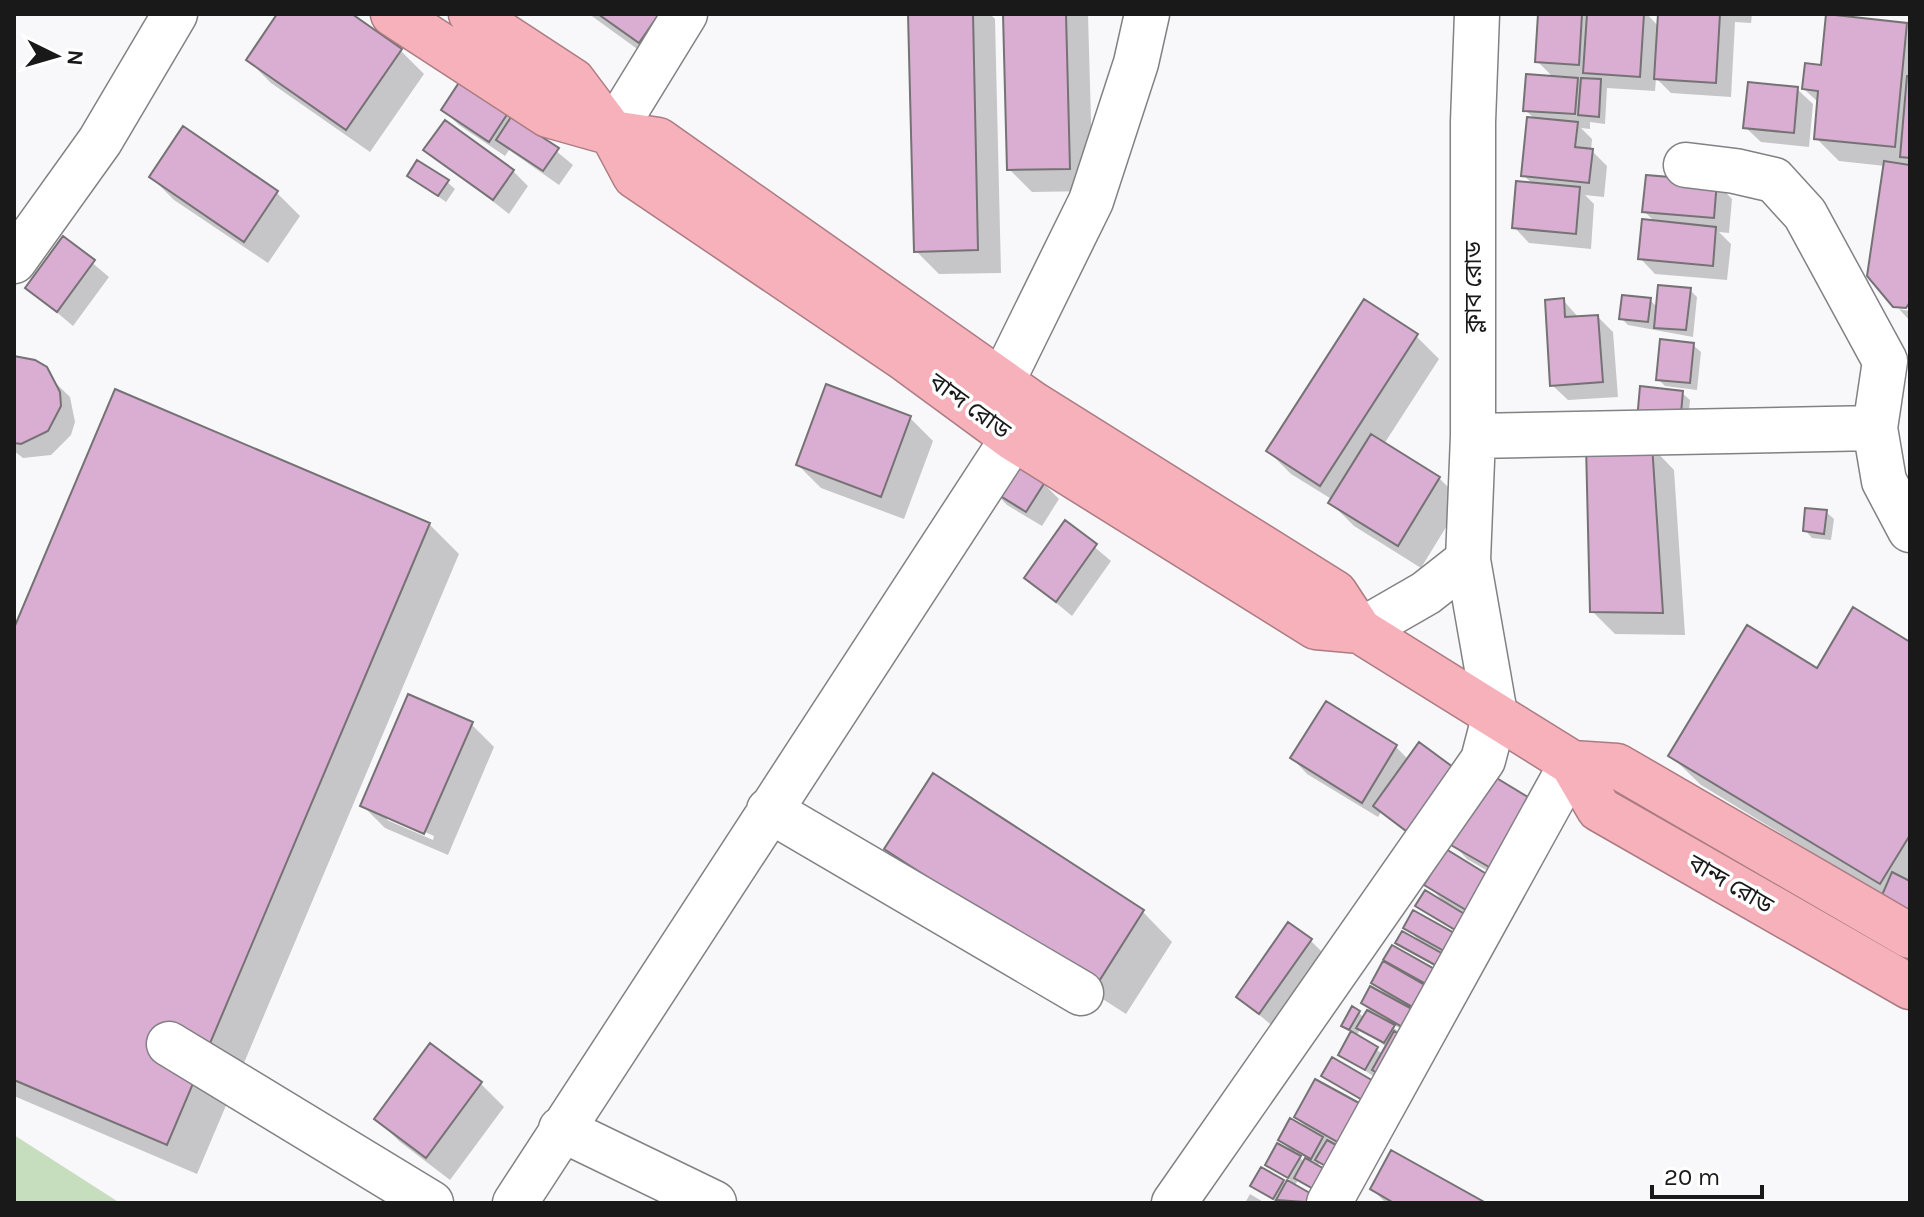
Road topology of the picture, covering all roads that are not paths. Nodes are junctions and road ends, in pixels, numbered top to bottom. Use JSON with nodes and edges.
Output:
{"nodes":[{"id":1,"x":175,"y":14,"type":"edge"},
{"id":2,"x":393,"y":14,"type":"edge"},
{"id":3,"x":471,"y":14,"type":"edge"},
{"id":4,"x":685,"y":14,"type":"edge"},
{"id":5,"x":1147,"y":14,"type":"edge"},
{"id":6,"x":1477,"y":14,"type":"edge"},
{"id":7,"x":612,"y":133,"type":"junction"},
{"id":8,"x":1686,"y":165,"type":"dead end"},
{"id":9,"x":14,"y":261,"type":"edge"},
{"id":10,"x":1890,"y":334,"type":"edge"},
{"id":11,"x":1002,"y":382,"type":"junction"},
{"id":12,"x":1875,"y":428,"type":"junction"},
{"id":13,"x":1473,"y":436,"type":"junction"},
{"id":14,"x":1013,"y":438,"type":"junction"},
{"id":15,"x":1910,"y":530,"type":"edge"},
{"id":16,"x":1468,"y":560,"type":"junction"},
{"id":17,"x":1360,"y":631,"type":"junction"},
{"id":18,"x":1495,"y":714,"type":"junction"},
{"id":19,"x":1572,"y":763,"type":"junction"},
{"id":20,"x":769,"y":810,"type":"junction"},
{"id":21,"x":1910,"y":936,"type":"edge"},
{"id":22,"x":1910,"y":987,"type":"edge"},
{"id":23,"x":1081,"y":993,"type":"dead end"},
{"id":24,"x":169,"y":1044,"type":"dead end"},
{"id":25,"x":561,"y":1129,"type":"junction"},
{"id":26,"x":431,"y":1203,"type":"edge"},
{"id":27,"x":515,"y":1203,"type":"edge"},
{"id":28,"x":714,"y":1203,"type":"edge"},
{"id":29,"x":1174,"y":1203,"type":"edge"},
{"id":30,"x":1329,"y":1203,"type":"edge"}],
"edges":[{"from":1,"to":9,"type":"street"},
{"from":2,"to":7,"type":"highway","name":"বান্দ রোড"},
{"from":3,"to":7,"type":"highway","name":"বান্দ রোড"},
{"from":4,"to":7,"type":"street"},
{"from":5,"to":11,"type":"street"},
{"from":6,"to":13,"type":"street","name":"ক্লাব রোড"},
{"from":7,"to":11,"type":"highway","name":"বান্দ রোড"},
{"from":7,"to":14,"type":"highway","name":"বান্দ রোড"},
{"from":8,"to":10,"type":"street"},
{"from":10,"to":12,"type":"street"},
{"from":11,"to":17,"type":"highway","name":"বান্দ রোড"},
{"from":12,"to":13,"type":"street"},
{"from":12,"to":15,"type":"street"},
{"from":13,"to":16,"type":"street","name":"ক্লাব রোড"},
{"from":14,"to":17,"type":"highway","name":"বান্দ রোড"},
{"from":14,"to":20,"type":"street"},
{"from":16,"to":17,"type":"street"},
{"from":16,"to":18,"type":"street","name":"ক্লাব রোড"},
{"from":17,"to":18,"type":"highway","name":"বান্দ রোড"},
{"from":18,"to":19,"type":"highway","name":"বান্দ রোড"},
{"from":18,"to":29,"type":"street"},
{"from":19,"to":21,"type":"highway","name":"বান্দ রোড"},
{"from":19,"to":22,"type":"highway","name":"বান্দ রোড"},
{"from":19,"to":30,"type":"street"},
{"from":20,"to":23,"type":"street"},
{"from":20,"to":25,"type":"street"},
{"from":24,"to":26,"type":"street"},
{"from":25,"to":27,"type":"street"},
{"from":25,"to":28,"type":"street"}]}
